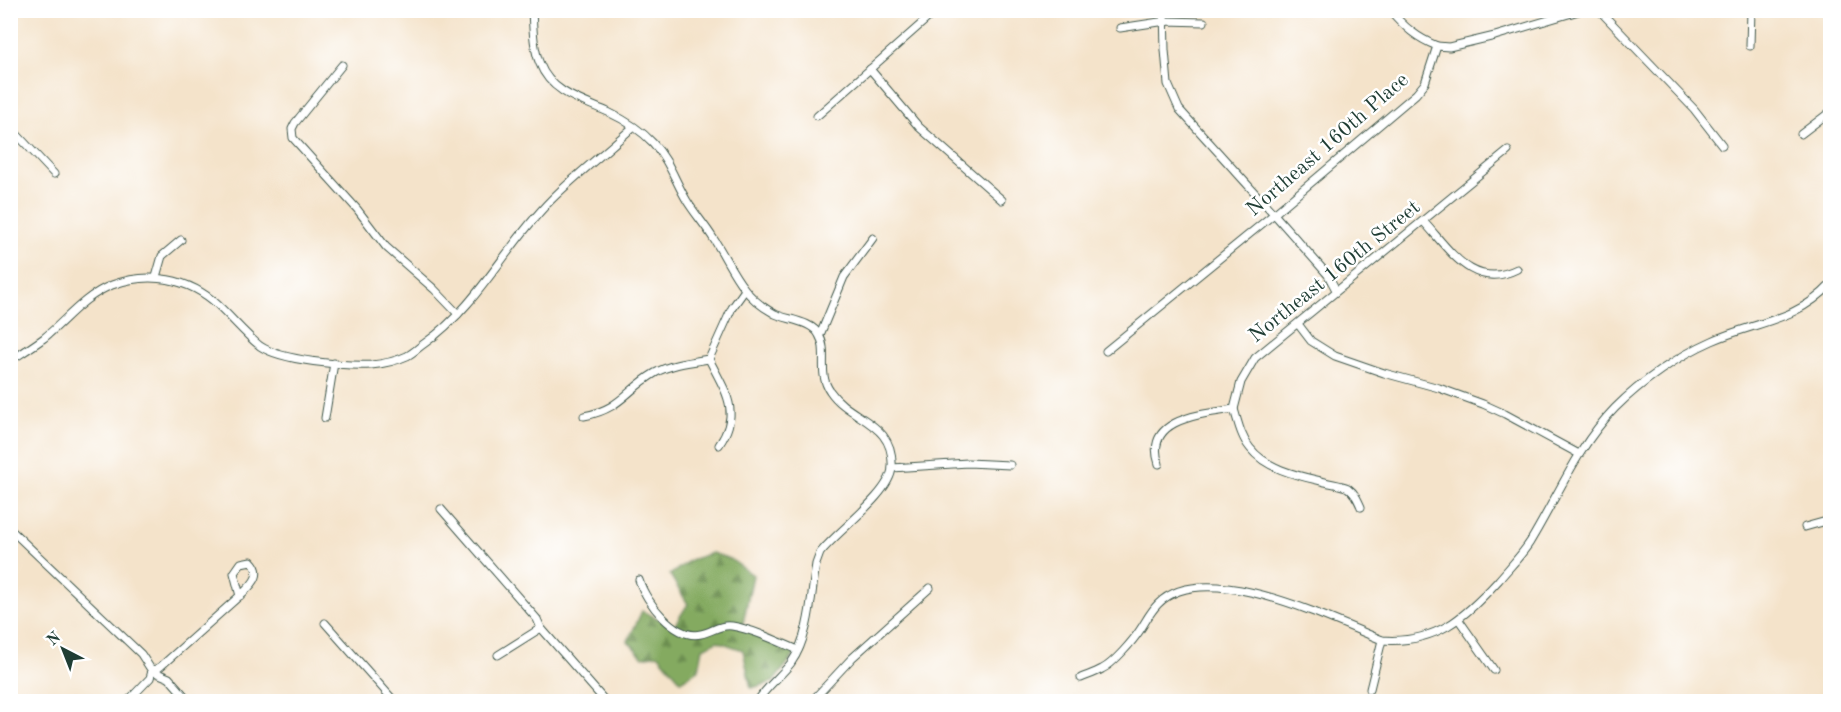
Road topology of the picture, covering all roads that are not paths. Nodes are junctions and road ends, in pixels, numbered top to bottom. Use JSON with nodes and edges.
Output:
{"nodes":[{"id":1,"x":532,"y":10,"type":"edge"},
{"id":2,"x":937,"y":10,"type":"edge"},
{"id":3,"x":1164,"y":10,"type":"edge"},
{"id":4,"x":1390,"y":10,"type":"edge"},
{"id":5,"x":1582,"y":10,"type":"edge"},
{"id":6,"x":1599,"y":10,"type":"edge"},
{"id":7,"x":1751,"y":10,"type":"edge"},
{"id":8,"x":1166,"y":21,"type":"junction"},
{"id":9,"x":1204,"y":22,"type":"dead end"},
{"id":10,"x":1120,"y":28,"type":"dead end"},
{"id":11,"x":1437,"y":46,"type":"junction"},
{"id":12,"x":1750,"y":46,"type":"dead end"},
{"id":13,"x":342,"y":65,"type":"dead end"},
{"id":14,"x":870,"y":69,"type":"junction"},
{"id":15,"x":1830,"y":112,"type":"edge"},
{"id":16,"x":817,"y":116,"type":"dead end"},
{"id":17,"x":10,"y":127,"type":"edge"},
{"id":18,"x":633,"y":127,"type":"junction"},
{"id":19,"x":1801,"y":134,"type":"dead end"},
{"id":20,"x":1722,"y":145,"type":"dead end"},
{"id":21,"x":1508,"y":151,"type":"dead end"},
{"id":22,"x":54,"y":174,"type":"dead end"},
{"id":23,"x":1002,"y":200,"type":"dead end"},
{"id":24,"x":1274,"y":214,"type":"junction"},
{"id":25,"x":1423,"y":221,"type":"junction"},
{"id":26,"x":873,"y":238,"type":"dead end"},
{"id":27,"x":181,"y":240,"type":"dead end"},
{"id":28,"x":1518,"y":269,"type":"dead end"},
{"id":29,"x":156,"y":277,"type":"junction"},
{"id":30,"x":1830,"y":285,"type":"edge"},
{"id":31,"x":745,"y":290,"type":"junction"},
{"id":32,"x":1336,"y":290,"type":"junction"},
{"id":33,"x":458,"y":314,"type":"junction"},
{"id":34,"x":1298,"y":324,"type":"junction"},
{"id":35,"x":820,"y":335,"type":"junction"},
{"id":36,"x":1106,"y":351,"type":"dead end"},
{"id":37,"x":709,"y":359,"type":"junction"},
{"id":38,"x":10,"y":361,"type":"edge"},
{"id":39,"x":334,"y":363,"type":"junction"},
{"id":40,"x":1234,"y":409,"type":"junction"},
{"id":41,"x":584,"y":416,"type":"dead end"},
{"id":42,"x":325,"y":418,"type":"dead end"},
{"id":43,"x":719,"y":445,"type":"dead end"},
{"id":44,"x":1579,"y":454,"type":"junction"},
{"id":45,"x":1159,"y":464,"type":"dead end"},
{"id":46,"x":1010,"y":465,"type":"dead end"},
{"id":47,"x":892,"y":468,"type":"junction"},
{"id":48,"x":1361,"y":507,"type":"dead end"},
{"id":49,"x":441,"y":509,"type":"dead end"},
{"id":50,"x":1830,"y":520,"type":"edge"},
{"id":51,"x":1805,"y":527,"type":"dead end"},
{"id":52,"x":10,"y":529,"type":"edge"},
{"id":53,"x":639,"y":580,"type":"dead end"},
{"id":54,"x":930,"y":588,"type":"dead end"},
{"id":55,"x":240,"y":596,"type":"junction"},
{"id":56,"x":1459,"y":620,"type":"junction"},
{"id":57,"x":325,"y":623,"type":"dead end"},
{"id":58,"x":541,"y":628,"type":"junction"},
{"id":59,"x":1382,"y":639,"type":"junction"},
{"id":60,"x":798,"y":650,"type":"junction"},
{"id":61,"x":498,"y":654,"type":"dead end"},
{"id":62,"x":1494,"y":670,"type":"dead end"},
{"id":63,"x":152,"y":671,"type":"junction"},
{"id":64,"x":1081,"y":678,"type":"dead end"},
{"id":65,"x":1370,"y":688,"type":"dead end"},
{"id":66,"x":127,"y":702,"type":"edge"},
{"id":67,"x":190,"y":702,"type":"edge"},
{"id":68,"x":396,"y":702,"type":"edge"},
{"id":69,"x":606,"y":702,"type":"edge"},
{"id":70,"x":757,"y":702,"type":"edge"},
{"id":71,"x":811,"y":702,"type":"edge"}],
"edges":[{"from":1,"to":18,"type":"street"},
{"from":2,"to":14,"type":"street"},
{"from":3,"to":8,"type":"street"},
{"from":4,"to":11,"type":"street"},
{"from":5,"to":11,"type":"street"},
{"from":6,"to":20,"type":"street"},
{"from":7,"to":12,"type":"street"},
{"from":8,"to":9,"type":"street"},
{"from":8,"to":10,"type":"street"},
{"from":8,"to":24,"type":"street"},
{"from":11,"to":24,"type":"street","name":"Northeast 160th Place"},
{"from":13,"to":33,"type":"street"},
{"from":14,"to":16,"type":"street"},
{"from":14,"to":23,"type":"street"},
{"from":15,"to":19,"type":"street"},
{"from":17,"to":22,"type":"street"},
{"from":18,"to":31,"type":"street"},
{"from":18,"to":33,"type":"street"},
{"from":21,"to":25,"type":"street","name":"Northeast 160th Street"},
{"from":24,"to":32,"type":"street"},
{"from":24,"to":36,"type":"street","name":"Northeast 160th Place"},
{"from":25,"to":28,"type":"street"},
{"from":25,"to":32,"type":"street","name":"Northeast 160th Street"},
{"from":26,"to":35,"type":"street"},
{"from":27,"to":29,"type":"street"},
{"from":29,"to":38,"type":"street"},
{"from":29,"to":39,"type":"street"},
{"from":30,"to":44,"type":"street"},
{"from":31,"to":35,"type":"street"},
{"from":31,"to":37,"type":"street"},
{"from":32,"to":34,"type":"street","name":"Northeast 160th Street"},
{"from":33,"to":39,"type":"street"},
{"from":34,"to":40,"type":"street","name":"Northeast 160th Street"},
{"from":34,"to":44,"type":"street"},
{"from":35,"to":47,"type":"street"},
{"from":37,"to":41,"type":"street"},
{"from":37,"to":43,"type":"street"},
{"from":39,"to":42,"type":"street"},
{"from":40,"to":45,"type":"street"},
{"from":40,"to":48,"type":"street"},
{"from":44,"to":56,"type":"street"},
{"from":46,"to":47,"type":"street"},
{"from":47,"to":60,"type":"street"},
{"from":49,"to":58,"type":"street"},
{"from":50,"to":51,"type":"street"},
{"from":52,"to":63,"type":"street"},
{"from":53,"to":60,"type":"street"},
{"from":54,"to":71,"type":"street"},
{"from":55,"to":55,"type":"street"},
{"from":55,"to":63,"type":"street"},
{"from":56,"to":59,"type":"street"},
{"from":56,"to":62,"type":"street"},
{"from":57,"to":68,"type":"street"},
{"from":58,"to":61,"type":"street"},
{"from":58,"to":69,"type":"street"},
{"from":59,"to":64,"type":"street"},
{"from":59,"to":65,"type":"street"},
{"from":60,"to":70,"type":"street"},
{"from":63,"to":66,"type":"street"},
{"from":63,"to":67,"type":"street"}]}
